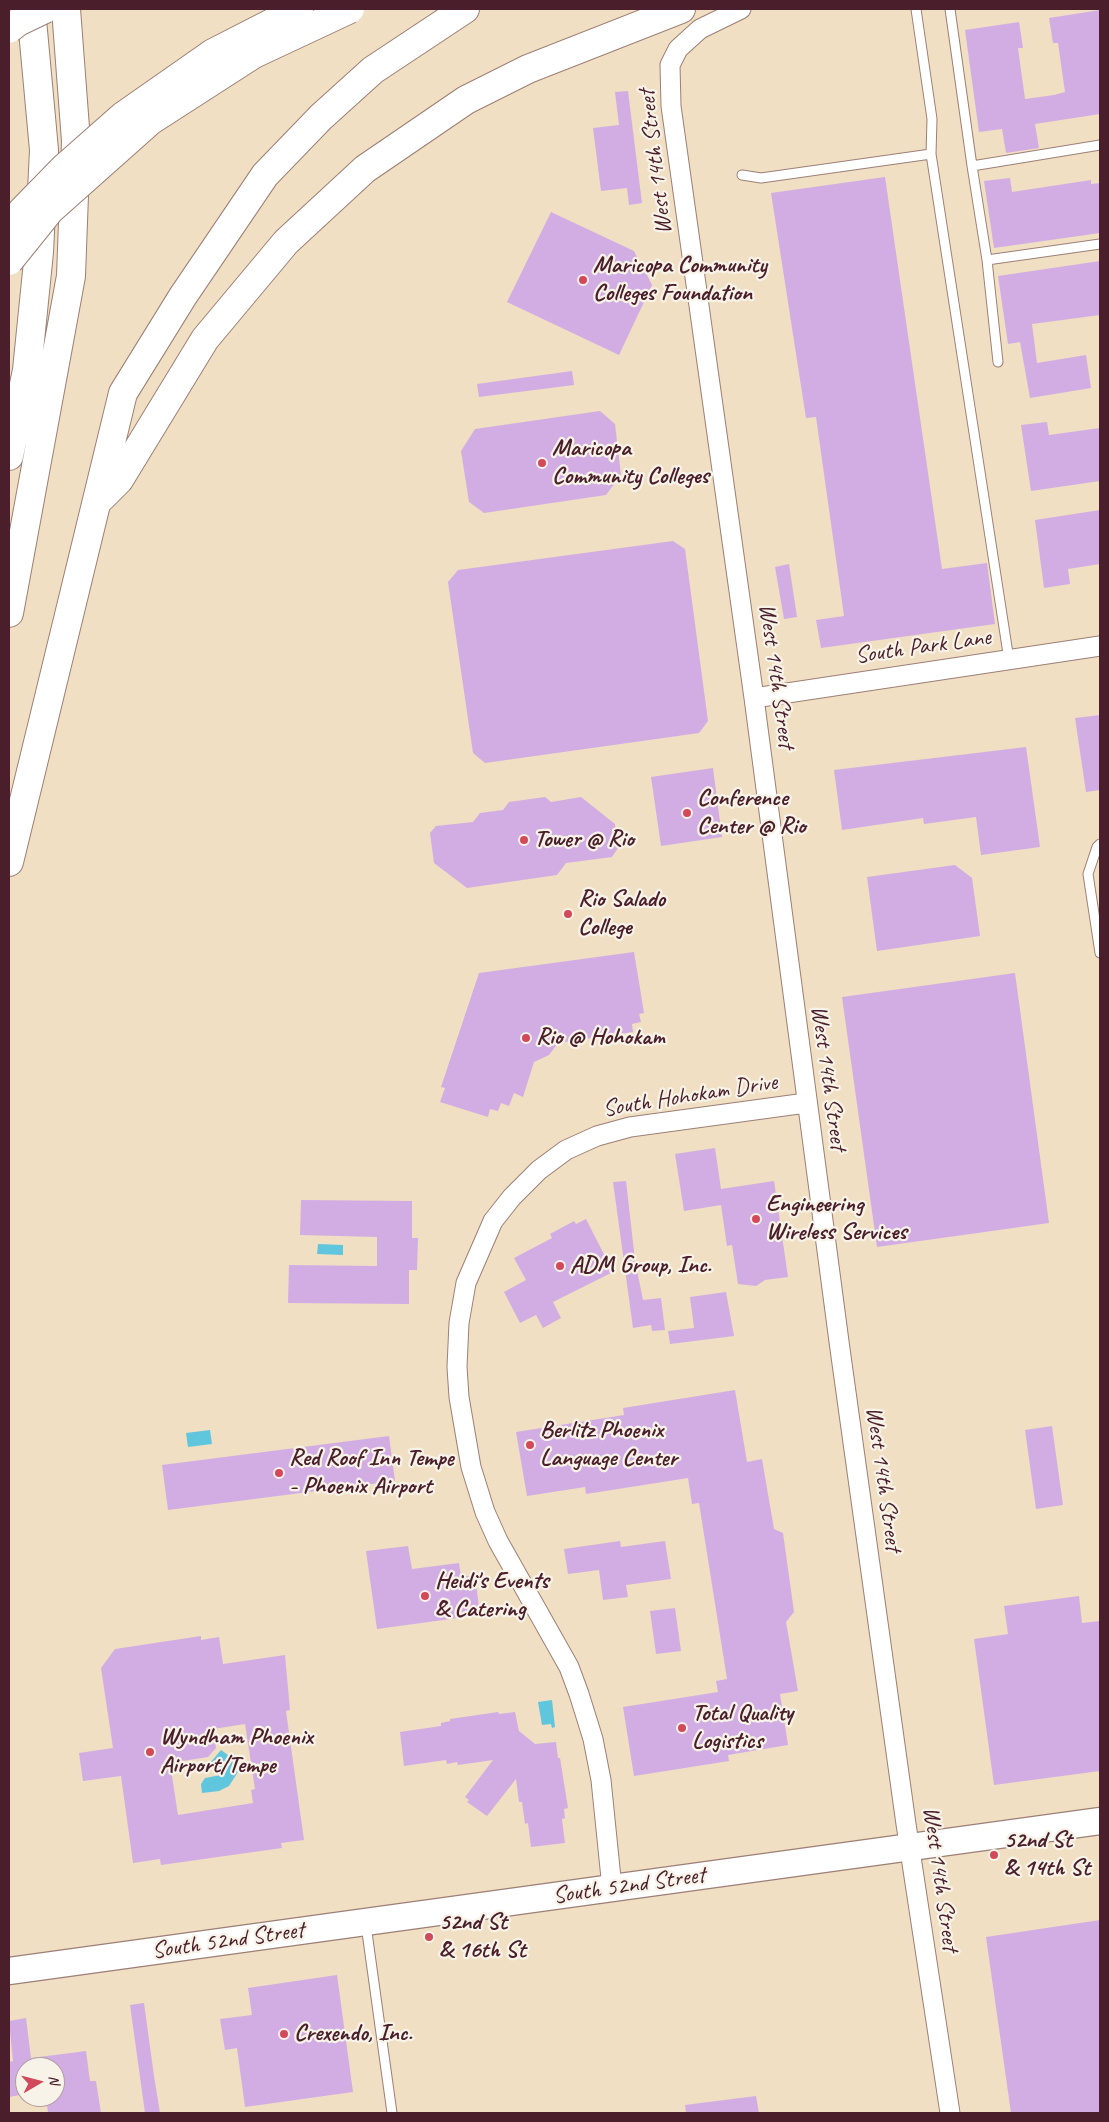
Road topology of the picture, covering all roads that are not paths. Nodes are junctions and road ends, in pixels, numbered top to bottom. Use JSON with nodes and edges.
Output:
{"nodes":[{"id":1,"x":31,"y":9,"type":"edge"},
{"id":2,"x":45,"y":9,"type":"edge"},
{"id":3,"x":66,"y":9,"type":"edge"},
{"id":4,"x":299,"y":9,"type":"edge"},
{"id":5,"x":350,"y":9,"type":"edge"},
{"id":6,"x":465,"y":9,"type":"edge"},
{"id":7,"x":681,"y":9,"type":"edge"},
{"id":8,"x":741,"y":9,"type":"edge"},
{"id":9,"x":916,"y":9,"type":"edge"},
{"id":10,"x":950,"y":9,"type":"edge"},
{"id":11,"x":9,"y":29,"type":"edge"},
{"id":12,"x":1100,"y":145,"type":"edge"},
{"id":13,"x":932,"y":154,"type":"junction"},
{"id":14,"x":972,"y":166,"type":"junction"},
{"id":15,"x":742,"y":175,"type":"dead end"},
{"id":16,"x":9,"y":227,"type":"edge"},
{"id":17,"x":1100,"y":244,"type":"edge"},
{"id":18,"x":987,"y":260,"type":"junction"},
{"id":19,"x":9,"y":261,"type":"edge"},
{"id":20,"x":998,"y":362,"type":"dead end"},
{"id":21,"x":9,"y":456,"type":"edge"},
{"id":22,"x":98,"y":500,"type":"junction"},
{"id":23,"x":9,"y":612,"type":"edge"},
{"id":24,"x":1100,"y":646,"type":"edge"},
{"id":25,"x":1010,"y":660,"type":"junction"},
{"id":26,"x":754,"y":698,"type":"junction"},
{"id":27,"x":1100,"y":844,"type":"edge"},
{"id":28,"x":9,"y":862,"type":"edge"},
{"id":29,"x":1100,"y":953,"type":"edge"},
{"id":30,"x":806,"y":1103,"type":"junction"},
{"id":31,"x":1100,"y":1821,"type":"edge"},
{"id":32,"x":910,"y":1848,"type":"junction"},
{"id":33,"x":612,"y":1888,"type":"junction"},
{"id":34,"x":366,"y":1922,"type":"junction"},
{"id":35,"x":9,"y":1971,"type":"edge"},
{"id":36,"x":392,"y":2113,"type":"edge"},
{"id":37,"x":950,"y":2113,"type":"edge"}],
"edges":[{"from":1,"to":21,"type":"highway"},
{"from":2,"to":11,"type":"highway","bridge":true},
{"from":3,"to":23,"type":"highway"},
{"from":4,"to":16,"type":"highway","bridge":true},
{"from":5,"to":19,"type":"highway","bridge":true},
{"from":6,"to":22,"type":"highway"},
{"from":7,"to":22,"type":"highway"},
{"from":8,"to":26,"type":"street","name":"West 14th Street"},
{"from":9,"to":13,"type":"lane"},
{"from":10,"to":14,"type":"lane"},
{"from":12,"to":14,"type":"lane"},
{"from":13,"to":15,"type":"lane"},
{"from":13,"to":25,"type":"lane"},
{"from":14,"to":18,"type":"lane"},
{"from":17,"to":18,"type":"lane"},
{"from":18,"to":20,"type":"lane"},
{"from":22,"to":28,"type":"highway"},
{"from":24,"to":25,"type":"street","name":"South Park Lane"},
{"from":25,"to":26,"type":"street","name":"South Park Lane"},
{"from":26,"to":30,"type":"street","name":"West 14th Street"},
{"from":27,"to":29,"type":"lane"},
{"from":30,"to":32,"type":"street","name":"West 14th Street"},
{"from":30,"to":33,"type":"street","name":"South Hohokam Drive"},
{"from":31,"to":32,"type":"main road","name":"South 52nd Street"},
{"from":32,"to":33,"type":"main road","name":"South 52nd Street"},
{"from":32,"to":37,"type":"street","name":"West 14th Street"},
{"from":33,"to":34,"type":"main road","name":"South 52nd Street"},
{"from":34,"to":35,"type":"main road","name":"South 52nd Street"},
{"from":34,"to":36,"type":"lane"}]}
